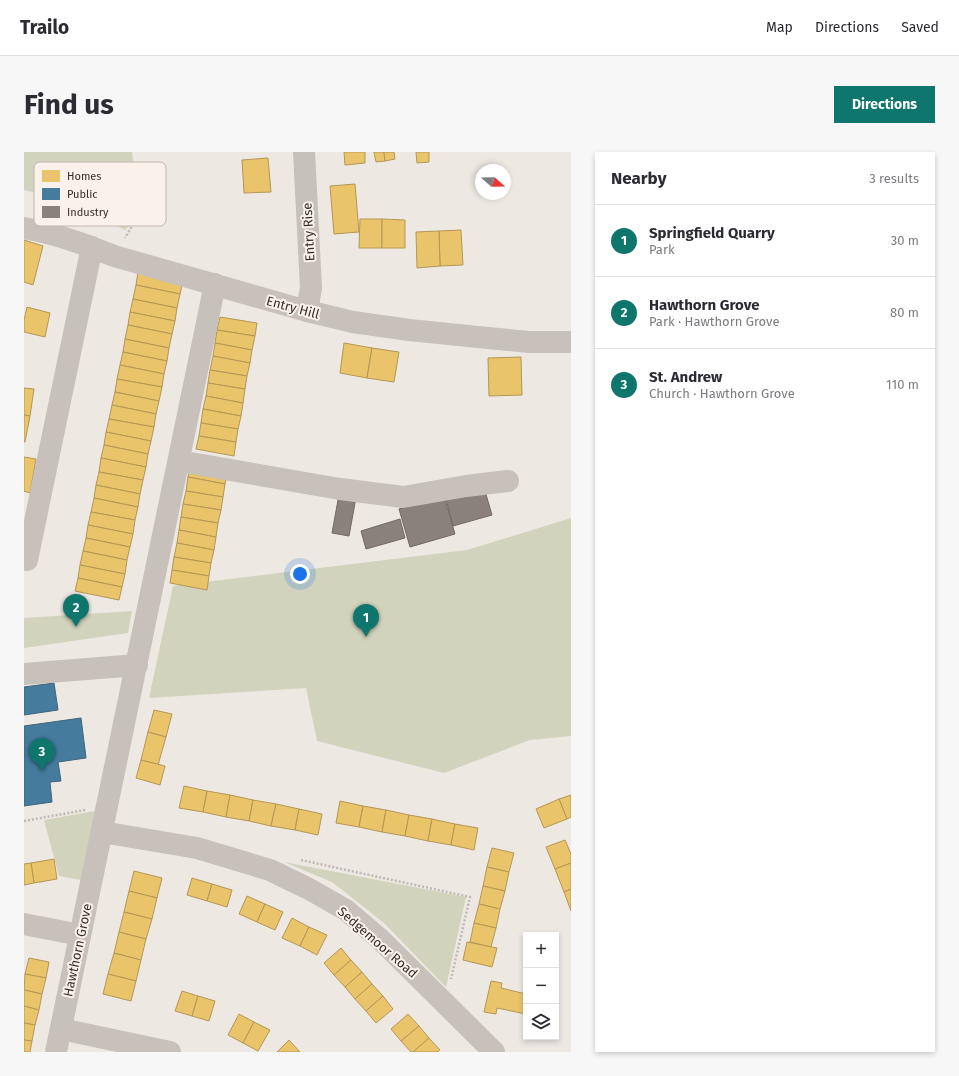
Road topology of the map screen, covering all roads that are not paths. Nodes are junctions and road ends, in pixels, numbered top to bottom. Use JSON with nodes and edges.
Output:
{"nodes":[{"id":1,"x":304,"y":152,"type":"edge"},
{"id":2,"x":24,"y":228,"type":"edge"},
{"id":3,"x":92,"y":247,"type":"junction"},
{"id":4,"x":215,"y":284,"type":"junction"},
{"id":5,"x":307,"y":311,"type":"junction"},
{"id":6,"x":571,"y":342,"type":"edge"},
{"id":7,"x":179,"y":461,"type":"junction"},
{"id":8,"x":508,"y":481,"type":"dead end"},
{"id":9,"x":27,"y":560,"type":"dead end"},
{"id":10,"x":137,"y":665,"type":"junction"},
{"id":11,"x":24,"y":674,"type":"edge"},
{"id":12,"x":102,"y":832,"type":"junction"},
{"id":13,"x":24,"y":924,"type":"edge"},
{"id":14,"x":80,"y":935,"type":"junction"},
{"id":15,"x":61,"y":1029,"type":"junction"},
{"id":16,"x":56,"y":1052,"type":"edge"},
{"id":17,"x":170,"y":1052,"type":"edge"},
{"id":18,"x":494,"y":1052,"type":"edge"}],
"edges":[{"from":1,"to":5,"type":"street","name":"Entry Rise"},
{"from":2,"to":3,"type":"street","name":"Entry Hill"},
{"from":3,"to":4,"type":"street","name":"Entry Hill"},
{"from":3,"to":9,"type":"street"},
{"from":4,"to":5,"type":"street","name":"Entry Hill"},
{"from":4,"to":7,"type":"street","name":"Hawthorn Grove"},
{"from":5,"to":6,"type":"street","name":"Entry Hill"},
{"from":7,"to":8,"type":"street"},
{"from":7,"to":10,"type":"street","name":"Hawthorn Grove"},
{"from":10,"to":11,"type":"street"},
{"from":10,"to":12,"type":"street","name":"Hawthorn Grove"},
{"from":12,"to":14,"type":"street","name":"Hawthorn Grove"},
{"from":12,"to":18,"type":"street","name":"Sedgemoor Road"},
{"from":13,"to":14,"type":"street"},
{"from":14,"to":15,"type":"street","name":"Hawthorn Grove"},
{"from":15,"to":16,"type":"street","name":"Hawthorn Grove"},
{"from":15,"to":17,"type":"street"}]}
